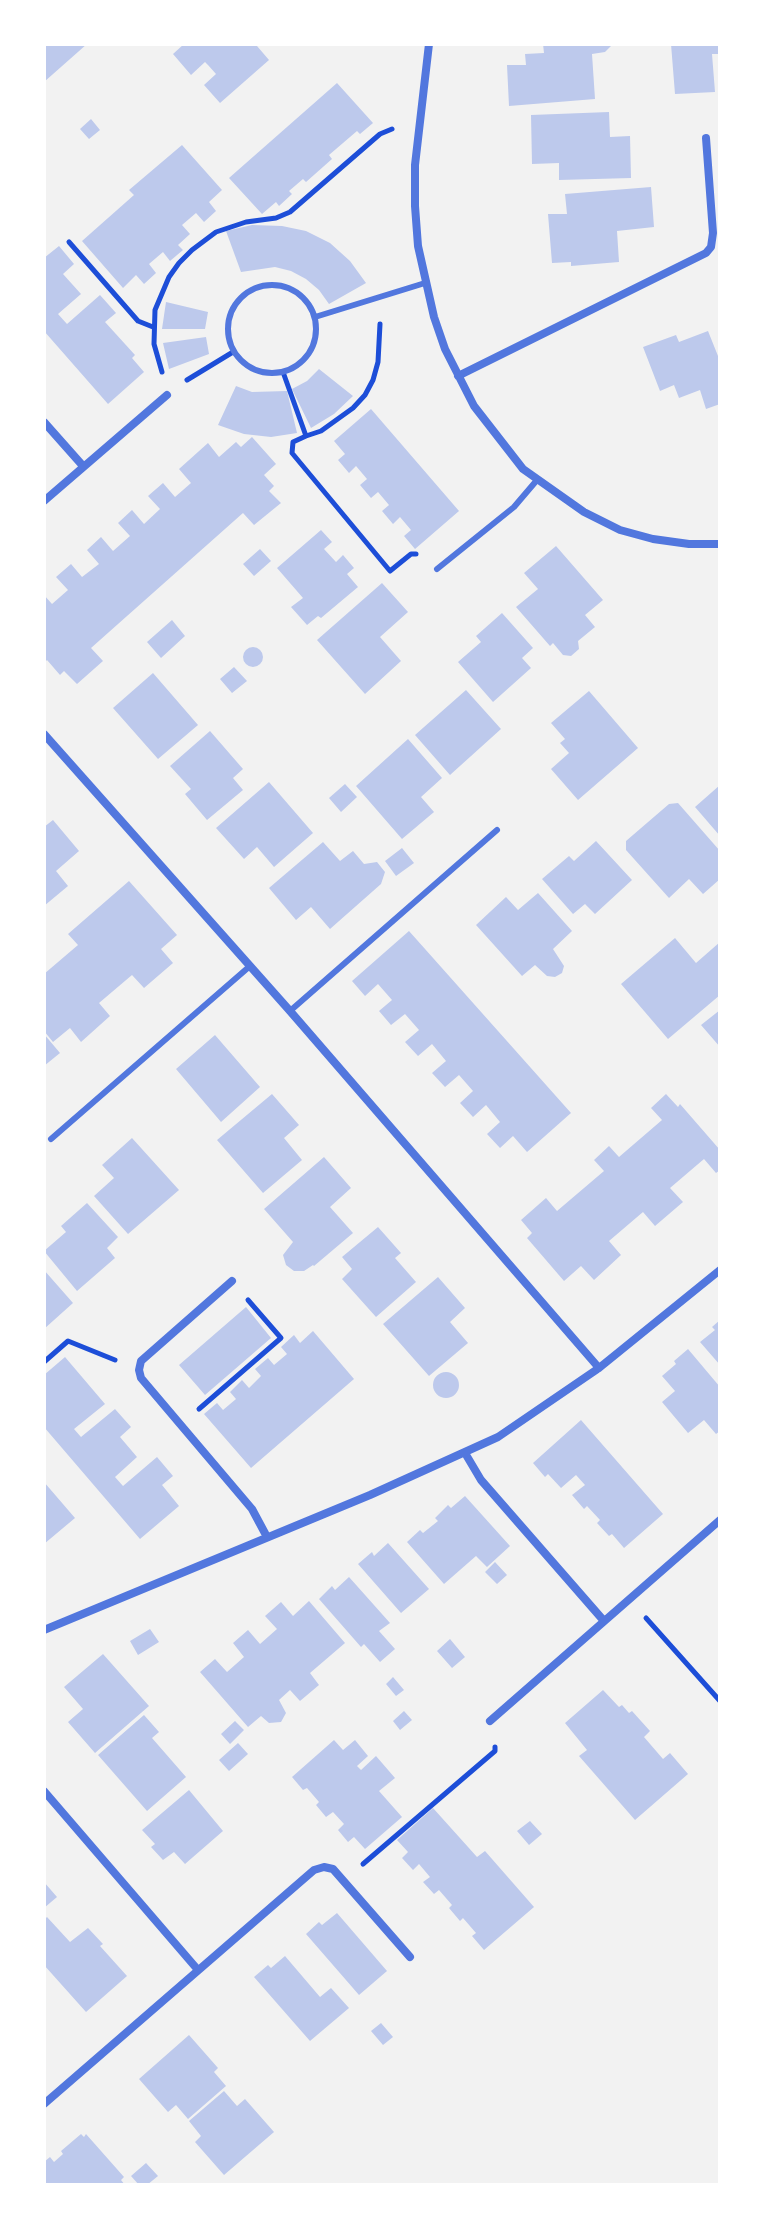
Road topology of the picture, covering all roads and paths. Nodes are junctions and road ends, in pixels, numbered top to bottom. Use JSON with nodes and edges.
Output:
{"nodes":[{"id":1,"x":429,"y":44,"type":"edge"},
{"id":2,"x":418,"y":124,"type":"junction"},
{"id":3,"x":706,"y":138,"type":"dead end"},
{"id":4,"x":69,"y":242,"type":"dead end"},
{"id":5,"x":425,"y":283,"type":"junction"},
{"id":6,"x":375,"y":299,"type":"junction"},
{"id":7,"x":315,"y":317,"type":"junction"},
{"id":8,"x":153,"y":327,"type":"junction"},
{"id":9,"x":233,"y":352,"type":"junction"},
{"id":10,"x":283,"y":372,"type":"junction"},
{"id":11,"x":458,"y":376,"type":"junction"},
{"id":12,"x":169,"y":392,"type":"junction"},
{"id":13,"x":44,"y":422,"type":"edge"},
{"id":14,"x":306,"y":436,"type":"junction"},
{"id":15,"x":83,"y":466,"type":"junction"},
{"id":16,"x":537,"y":480,"type":"junction"},
{"id":17,"x":44,"y":501,"type":"edge"},
{"id":18,"x":720,"y":544,"type":"edge"},
{"id":19,"x":437,"y":569,"type":"joint"},
{"id":20,"x":44,"y":734,"type":"edge"},
{"id":21,"x":497,"y":830,"type":"dead end"},
{"id":22,"x":250,"y":966,"type":"junction"},
{"id":23,"x":290,"y":1011,"type":"junction"},
{"id":24,"x":51,"y":1139,"type":"dead end"},
{"id":25,"x":720,"y":1270,"type":"edge"},
{"id":26,"x":232,"y":1281,"type":"joint"},
{"id":27,"x":44,"y":1362,"type":"edge"},
{"id":28,"x":599,"y":1368,"type":"junction"},
{"id":29,"x":139,"y":1370,"type":"junction"},
{"id":30,"x":180,"y":1425,"type":"junction"},
{"id":31,"x":465,"y":1453,"type":"junction"},
{"id":32,"x":720,"y":1520,"type":"edge"},
{"id":33,"x":267,"y":1537,"type":"junction"},
{"id":34,"x":629,"y":1598,"type":"junction"},
{"id":35,"x":604,"y":1621,"type":"junction"},
{"id":36,"x":44,"y":1630,"type":"edge"},
{"id":37,"x":720,"y":1701,"type":"edge"},
{"id":38,"x":490,"y":1721,"type":"joint"},
{"id":39,"x":44,"y":1791,"type":"edge"},
{"id":40,"x":343,"y":1880,"type":"junction"},
{"id":41,"x":410,"y":1957,"type":"dead end"},
{"id":42,"x":198,"y":1970,"type":"junction"},
{"id":43,"x":44,"y":2104,"type":"edge"}],
"edges":[{"from":1,"to":2,"type":"street"},
{"from":2,"to":5,"type":"street"},
{"from":2,"to":8,"type":"path"},
{"from":3,"to":11,"type":"street"},
{"from":4,"to":8,"type":"path"},
{"from":5,"to":6,"type":"lane"},
{"from":5,"to":11,"type":"street"},
{"from":6,"to":7,"type":"lane"},
{"from":6,"to":14,"type":"path"},
{"from":7,"to":9,"type":"lane"},
{"from":7,"to":10,"type":"lane"},
{"from":8,"to":12,"type":"path"},
{"from":9,"to":10,"type":"lane"},
{"from":9,"to":12,"type":"path"},
{"from":10,"to":14,"type":"path"},
{"from":11,"to":16,"type":"street"},
{"from":12,"to":15,"type":"street"},
{"from":13,"to":15,"type":"street"},
{"from":14,"to":19,"type":"path"},
{"from":15,"to":17,"type":"street"},
{"from":16,"to":18,"type":"street"},
{"from":16,"to":19,"type":"lane"},
{"from":20,"to":22,"type":"street"},
{"from":21,"to":23,"type":"lane"},
{"from":22,"to":23,"type":"street"},
{"from":22,"to":24,"type":"lane"},
{"from":23,"to":28,"type":"street"},
{"from":25,"to":28,"type":"street"},
{"from":26,"to":29,"type":"street"},
{"from":26,"to":30,"type":"path"},
{"from":27,"to":29,"type":"path"},
{"from":28,"to":31,"type":"street"},
{"from":29,"to":30,"type":"street"},
{"from":30,"to":33,"type":"street"},
{"from":31,"to":33,"type":"street"},
{"from":31,"to":35,"type":"street"},
{"from":32,"to":34,"type":"street"},
{"from":33,"to":36,"type":"street"},
{"from":34,"to":35,"type":"street"},
{"from":34,"to":37,"type":"path"},
{"from":35,"to":38,"type":"street"},
{"from":38,"to":40,"type":"path"},
{"from":39,"to":42,"type":"street"},
{"from":40,"to":41,"type":"street"},
{"from":40,"to":42,"type":"street"},
{"from":42,"to":43,"type":"street"}]}
